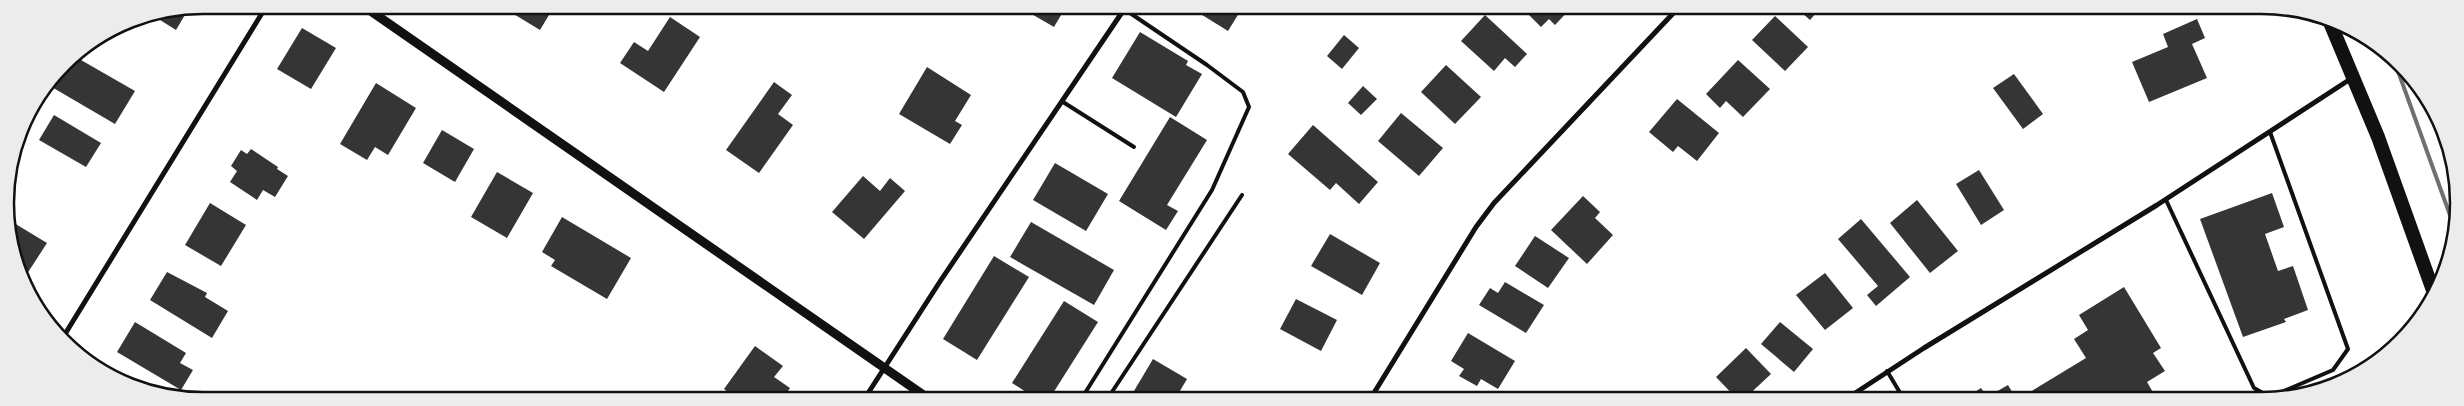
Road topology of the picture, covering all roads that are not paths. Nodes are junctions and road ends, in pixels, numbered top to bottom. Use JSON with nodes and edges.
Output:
{"nodes":[{"id":1,"x":261,"y":14,"type":"edge"},
{"id":2,"x":375,"y":14,"type":"edge"},
{"id":3,"x":1120,"y":14,"type":"edge"},
{"id":4,"x":1135,"y":14,"type":"edge"},
{"id":5,"x":1672,"y":14,"type":"edge"},
{"id":6,"x":2332,"y":28,"type":"edge"},
{"id":7,"x":2354,"y":76,"type":"junction"},
{"id":8,"x":1062,"y":102,"type":"junction"},
{"id":9,"x":2270,"y":132,"type":"junction"},
{"id":10,"x":1134,"y":147,"type":"dead end"},
{"id":11,"x":1242,"y":195,"type":"dead end"},
{"id":12,"x":2166,"y":200,"type":"junction"},
{"id":13,"x":2431,"y":286,"type":"edge"},
{"id":14,"x":66,"y":333,"type":"edge"},
{"id":15,"x":884,"y":367,"type":"junction"},
{"id":16,"x":1887,"y":372,"type":"junction"},
{"id":17,"x":2283,"y":391,"type":"edge"},
{"id":18,"x":868,"y":392,"type":"edge"},
{"id":19,"x":920,"y":392,"type":"edge"},
{"id":20,"x":1085,"y":392,"type":"edge"},
{"id":21,"x":1111,"y":392,"type":"edge"},
{"id":22,"x":1374,"y":392,"type":"edge"},
{"id":23,"x":1856,"y":392,"type":"edge"},
{"id":24,"x":1900,"y":392,"type":"edge"},
{"id":25,"x":2261,"y":392,"type":"edge"}],
"edges":[{"from":1,"to":14,"type":"street"},
{"from":2,"to":15,"type":"street"},
{"from":3,"to":8,"type":"street"},
{"from":4,"to":20,"type":"lane"},
{"from":5,"to":22,"type":"street"},
{"from":6,"to":7,"type":"highway"},
{"from":7,"to":9,"type":"street"},
{"from":7,"to":13,"type":"highway"},
{"from":8,"to":10,"type":"lane"},
{"from":8,"to":15,"type":"street"},
{"from":9,"to":12,"type":"street"},
{"from":9,"to":17,"type":"lane"},
{"from":11,"to":21,"type":"lane"},
{"from":12,"to":16,"type":"street"},
{"from":12,"to":25,"type":"lane"},
{"from":15,"to":18,"type":"street"},
{"from":15,"to":19,"type":"street"},
{"from":16,"to":23,"type":"street"},
{"from":16,"to":24,"type":"lane"}]}
